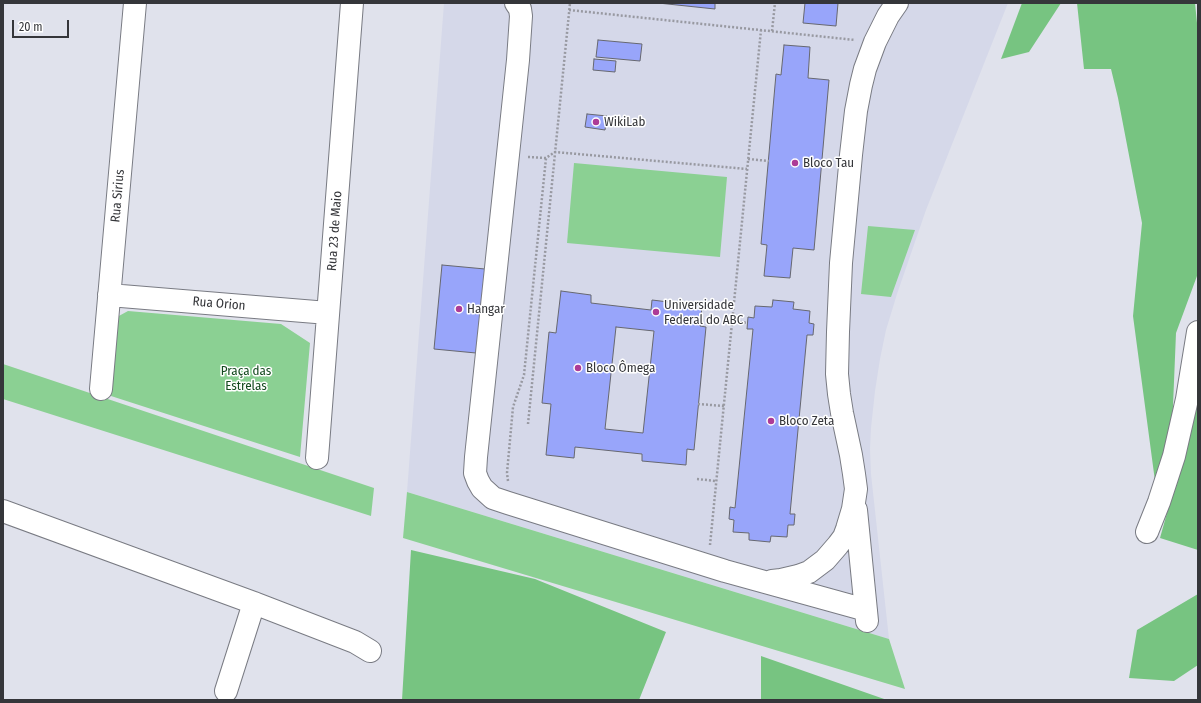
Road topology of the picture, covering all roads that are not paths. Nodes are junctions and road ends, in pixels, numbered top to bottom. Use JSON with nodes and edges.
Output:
{"nodes":[{"id":1,"x":135,"y":3,"type":"edge"},
{"id":2,"x":352,"y":3,"type":"edge"},
{"id":3,"x":516,"y":3,"type":"edge"},
{"id":4,"x":897,"y":3,"type":"edge"},
{"id":5,"x":109,"y":295,"type":"junction"},
{"id":6,"x":328,"y":313,"type":"junction"},
{"id":7,"x":1198,"y":332,"type":"edge"},
{"id":8,"x":101,"y":389,"type":"dead end"},
{"id":9,"x":317,"y":458,"type":"dead end"},
{"id":10,"x":855,"y":498,"type":"junction"},
{"id":11,"x":3,"y":511,"type":"edge"},
{"id":12,"x":1147,"y":532,"type":"dead end"},
{"id":13,"x":767,"y":582,"type":"junction"},
{"id":14,"x":254,"y":603,"type":"junction"},
{"id":15,"x":370,"y":651,"type":"dead end"},
{"id":16,"x":226,"y":691,"type":"dead end"}],
"edges":[{"from":1,"to":5,"type":"street","name":"Rua Sirius"},
{"from":2,"to":6,"type":"street","name":"Rua 23 de Maio"},
{"from":3,"to":13,"type":"street"},
{"from":4,"to":10,"type":"street"},
{"from":5,"to":6,"type":"street","name":"Rua Orion"},
{"from":5,"to":8,"type":"street","name":"Rua Sirius"},
{"from":6,"to":9,"type":"street","name":"Rua 23 de Maio"},
{"from":7,"to":12,"type":"street"},
{"from":10,"to":13,"type":"street"},
{"from":10,"to":13,"type":"street"},
{"from":11,"to":14,"type":"street"},
{"from":14,"to":15,"type":"street"},
{"from":14,"to":16,"type":"street"}]}
